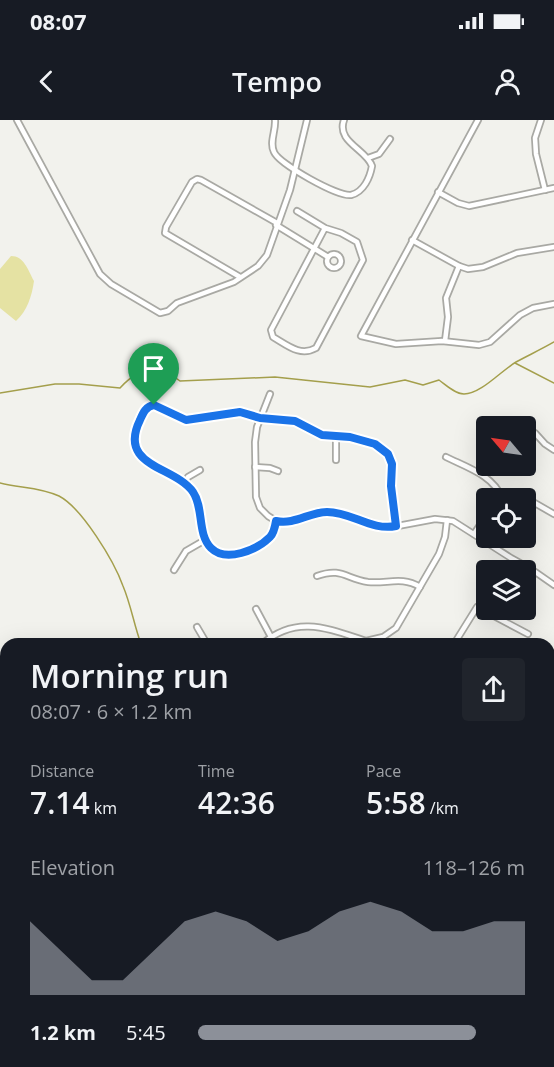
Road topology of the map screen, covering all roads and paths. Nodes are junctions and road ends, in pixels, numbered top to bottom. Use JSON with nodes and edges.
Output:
{"nodes":[{"id":1,"x":17,"y":120,"type":"edge"},
{"id":2,"x":276,"y":120,"type":"edge"},
{"id":3,"x":307,"y":120,"type":"edge"},
{"id":4,"x":344,"y":120,"type":"edge"},
{"id":5,"x":478,"y":120,"type":"edge"},
{"id":6,"x":541,"y":120,"type":"edge"},
{"id":7,"x":390,"y":139,"type":"dead end"},
{"id":8,"x":368,"y":158,"type":"junction"},
{"id":9,"x":295,"y":170,"type":"junction"},
{"id":10,"x":554,"y":188,"type":"edge"},
{"id":11,"x":545,"y":190,"type":"junction"},
{"id":12,"x":438,"y":192,"type":"junction"},
{"id":13,"x":297,"y":211,"type":"dead end"},
{"id":14,"x":277,"y":224,"type":"junction"},
{"id":15,"x":325,"y":228,"type":"junction"},
{"id":16,"x":412,"y":240,"type":"junction"},
{"id":17,"x":554,"y":246,"type":"edge"},
{"id":18,"x":314,"y":248,"type":"junction"},
{"id":19,"x":328,"y":257,"type":"dead end"},
{"id":20,"x":459,"y":266,"type":"junction"},
{"id":21,"x":240,"y":277,"type":"junction"},
{"id":22,"x":554,"y":304,"type":"edge"},
{"id":23,"x":445,"y":341,"type":"junction"},
{"id":24,"x":270,"y":394,"type":"dead end"},
{"id":25,"x":260,"y":418,"type":"junction"},
{"id":26,"x":536,"y":434,"type":"edge"},
{"id":27,"x":336,"y":437,"type":"junction"},
{"id":28,"x":554,"y":450,"type":"edge"},
{"id":29,"x":446,"y":457,"type":"dead end"},
{"id":30,"x":336,"y":460,"type":"dead end"},
{"id":31,"x":255,"y":467,"type":"junction"},
{"id":32,"x":200,"y":470,"type":"dead end"},
{"id":33,"x":278,"y":471,"type":"dead end"},
{"id":34,"x":184,"y":484,"type":"junction"},
{"id":35,"x":497,"y":488,"type":"edge"},
{"id":36,"x":536,"y":504,"type":"edge"},
{"id":37,"x":554,"y":514,"type":"edge"},
{"id":38,"x":447,"y":520,"type":"junction"},
{"id":39,"x":276,"y":521,"type":"junction"},
{"id":40,"x":396,"y":526,"type":"junction"},
{"id":41,"x":476,"y":531,"type":"edge"},
{"id":42,"x":474,"y":534,"type":"junction"},
{"id":43,"x":205,"y":540,"type":"junction"},
{"id":44,"x":174,"y":570,"type":"dead end"},
{"id":45,"x":316,"y":576,"type":"dead end"},
{"id":46,"x":554,"y":585,"type":"edge"},
{"id":47,"x":420,"y":587,"type":"junction"},
{"id":48,"x":256,"y":609,"type":"dead end"},
{"id":49,"x":197,"y":627,"type":"dead end"},
{"id":50,"x":528,"y":634,"type":"dead end"},
{"id":51,"x":272,"y":637,"type":"joint"},
{"id":52,"x":203,"y":638,"type":"edge"},
{"id":53,"x":356,"y":638,"type":"edge"},
{"id":54,"x":380,"y":638,"type":"edge"},
{"id":55,"x":458,"y":638,"type":"edge"}],
"edges":[{"from":1,"to":21,"type":"street"},
{"from":2,"to":9,"type":"street"},
{"from":3,"to":9,"type":"street"},
{"from":4,"to":8,"type":"street"},
{"from":5,"to":12,"type":"street"},
{"from":6,"to":11,"type":"street"},
{"from":7,"to":8,"type":"street"},
{"from":8,"to":9,"type":"street"},
{"from":9,"to":14,"type":"street"},
{"from":10,"to":11,"type":"street"},
{"from":11,"to":12,"type":"street"},
{"from":12,"to":16,"type":"street"},
{"from":13,"to":15,"type":"street"},
{"from":14,"to":18,"type":"street"},
{"from":14,"to":21,"type":"street"},
{"from":14,"to":21,"type":"street"},
{"from":15,"to":18,"type":"street"},
{"from":15,"to":18,"type":"street"},
{"from":16,"to":20,"type":"street"},
{"from":16,"to":23,"type":"street"},
{"from":17,"to":20,"type":"street"},
{"from":18,"to":19,"type":"street"},
{"from":20,"to":23,"type":"street"},
{"from":22,"to":23,"type":"street"},
{"from":24,"to":25,"type":"street"},
{"from":25,"to":27,"type":"street"},
{"from":25,"to":31,"type":"street"},
{"from":25,"to":34,"type":"street"},
{"from":26,"to":28,"type":"street"},
{"from":27,"to":30,"type":"street"},
{"from":27,"to":40,"type":"street"},
{"from":29,"to":35,"type":"street"},
{"from":31,"to":33,"type":"street"},
{"from":31,"to":39,"type":"street"},
{"from":32,"to":34,"type":"street"},
{"from":34,"to":43,"type":"street"},
{"from":36,"to":37,"type":"street"},
{"from":38,"to":40,"type":"street"},
{"from":38,"to":42,"type":"street"},
{"from":38,"to":47,"type":"street"},
{"from":39,"to":40,"type":"street"},
{"from":39,"to":43,"type":"street"},
{"from":41,"to":42,"type":"street"},
{"from":42,"to":46,"type":"street"},
{"from":43,"to":44,"type":"street"},
{"from":45,"to":47,"type":"street"},
{"from":47,"to":54,"type":"street"},
{"from":48,"to":51,"type":"street"},
{"from":49,"to":52,"type":"street"},
{"from":50,"to":55,"type":"street"},
{"from":51,"to":53,"type":"street"}]}
